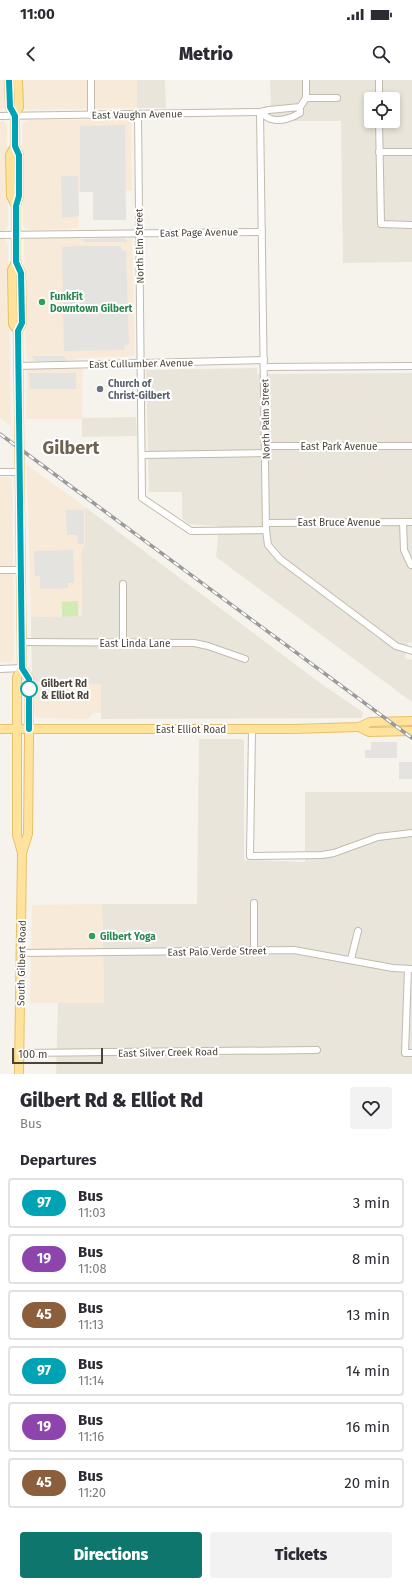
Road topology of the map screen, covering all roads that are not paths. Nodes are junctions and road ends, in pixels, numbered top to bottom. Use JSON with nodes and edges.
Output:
{"nodes":[{"id":1,"x":9,"y":80,"type":"edge"},
{"id":2,"x":18,"y":80,"type":"edge"},
{"id":3,"x":91,"y":80,"type":"edge"},
{"id":4,"x":306,"y":80,"type":"edge"},
{"id":5,"x":379,"y":80,"type":"edge"},
{"id":6,"x":379,"y":92,"type":"edge"},
{"id":7,"x":306,"y":98,"type":"junction"},
{"id":8,"x":337,"y":98,"type":"dead end"},
{"id":9,"x":300,"y":107,"type":"junction"},
{"id":10,"x":260,"y":112,"type":"junction"},
{"id":11,"x":91,"y":115,"type":"junction"},
{"id":12,"x":138,"y":115,"type":"junction"},
{"id":13,"x":0,"y":116,"type":"edge"},
{"id":14,"x":15,"y":116,"type":"junction"},
{"id":15,"x":379,"y":128,"type":"edge"},
{"id":16,"x":379,"y":152,"type":"junction"},
{"id":17,"x":412,"y":152,"type":"edge"},
{"id":18,"x":412,"y":225,"type":"edge"},
{"id":19,"x":262,"y":232,"type":"junction"},
{"id":20,"x":139,"y":233,"type":"junction"},
{"id":21,"x":0,"y":235,"type":"edge"},
{"id":22,"x":16,"y":235,"type":"junction"},
{"id":23,"x":140,"y":363,"type":"junction"},
{"id":24,"x":264,"y":364,"type":"junction"},
{"id":25,"x":18,"y":366,"type":"junction"},
{"id":26,"x":412,"y":366,"type":"edge"},
{"id":27,"x":265,"y":446,"type":"junction"},
{"id":28,"x":412,"y":446,"type":"edge"},
{"id":29,"x":266,"y":453,"type":"junction"},
{"id":30,"x":142,"y":455,"type":"junction"},
{"id":31,"x":0,"y":472,"type":"edge"},
{"id":32,"x":20,"y":472,"type":"junction"},
{"id":33,"x":266,"y":522,"type":"junction"},
{"id":34,"x":403,"y":522,"type":"junction"},
{"id":35,"x":412,"y":522,"type":"edge"},
{"id":36,"x":266,"y":530,"type":"junction"},
{"id":37,"x":411,"y":565,"type":"edge"},
{"id":38,"x":0,"y":570,"type":"edge"},
{"id":39,"x":21,"y":570,"type":"junction"},
{"id":40,"x":123,"y":584,"type":"dead end"},
{"id":41,"x":22,"y":642,"type":"junction"},
{"id":42,"x":124,"y":643,"type":"junction"},
{"id":43,"x":412,"y":651,"type":"edge"},
{"id":44,"x":245,"y":659,"type":"dead end"},
{"id":45,"x":22,"y":668,"type":"junction"},
{"id":46,"x":0,"y":669,"type":"edge"},
{"id":47,"x":412,"y":721,"type":"edge"},
{"id":48,"x":359,"y":727,"type":"junction"},
{"id":49,"x":0,"y":729,"type":"edge"},
{"id":50,"x":23,"y":729,"type":"junction"},
{"id":51,"x":252,"y":730,"type":"junction"},
{"id":52,"x":412,"y":731,"type":"edge"},
{"id":53,"x":412,"y":833,"type":"edge"},
{"id":54,"x":22,"y":853,"type":"junction"},
{"id":55,"x":254,"y":903,"type":"dead end"},
{"id":56,"x":358,"y":931,"type":"dead end"},
{"id":57,"x":254,"y":951,"type":"junction"},
{"id":58,"x":21,"y":953,"type":"junction"},
{"id":59,"x":351,"y":959,"type":"junction"},
{"id":60,"x":410,"y":969,"type":"edge"},
{"id":61,"x":317,"y":1050,"type":"dead end"},
{"id":62,"x":20,"y":1053,"type":"junction"},
{"id":63,"x":412,"y":1053,"type":"edge"},
{"id":64,"x":19,"y":1074,"type":"edge"}],
"edges":[{"from":1,"to":14,"type":"main road"},
{"from":2,"to":14,"type":"main road"},
{"from":3,"to":11,"type":"street"},
{"from":4,"to":7,"type":"street"},
{"from":5,"to":6,"type":"street"},
{"from":7,"to":8,"type":"street"},
{"from":7,"to":9,"type":"street"},
{"from":9,"to":10,"type":"street","name":"East Vaughn Avenue"},
{"from":9,"to":10,"type":"street"},
{"from":10,"to":12,"type":"street","name":"East Vaughn Avenue"},
{"from":10,"to":19,"type":"street","name":"North Palm Street"},
{"from":11,"to":12,"type":"street","name":"East Vaughn Avenue"},
{"from":11,"to":14,"type":"street","name":"East Vaughn Avenue"},
{"from":12,"to":20,"type":"street","name":"North Elm Street"},
{"from":13,"to":14,"type":"street","name":"East Vaughn Avenue"},
{"from":14,"to":22,"type":"main road"},
{"from":15,"to":16,"type":"street"},
{"from":16,"to":17,"type":"street"},
{"from":16,"to":18,"type":"street"},
{"from":19,"to":20,"type":"street","name":"East Page Avenue"},
{"from":19,"to":24,"type":"street","name":"North Palm Street"},
{"from":20,"to":22,"type":"street","name":"East Page Avenue"},
{"from":20,"to":23,"type":"street","name":"North Elm Street"},
{"from":21,"to":22,"type":"street","name":"East Page Avenue"},
{"from":22,"to":25,"type":"main road"},
{"from":23,"to":24,"type":"street","name":"East Cullumber Avenue"},
{"from":23,"to":25,"type":"street","name":"East Cullumber Avenue"},
{"from":23,"to":30,"type":"street","name":"North Elm Street"},
{"from":24,"to":26,"type":"street","name":"East Cullumber Avenue"},
{"from":24,"to":27,"type":"street","name":"North Palm Street"},
{"from":25,"to":32,"type":"main road"},
{"from":27,"to":28,"type":"street","name":"East Park Avenue"},
{"from":27,"to":29,"type":"street","name":"North Palm Street"},
{"from":29,"to":30,"type":"street"},
{"from":29,"to":33,"type":"street","name":"North Palm Street"},
{"from":30,"to":36,"type":"street","name":"North Elm Street"},
{"from":31,"to":32,"type":"street"},
{"from":32,"to":39,"type":"main road"},
{"from":33,"to":34,"type":"street","name":"East Bruce Avenue"},
{"from":33,"to":36,"type":"street","name":"North Palm Street"},
{"from":34,"to":35,"type":"street","name":"East Bruce Avenue"},
{"from":34,"to":37,"type":"street"},
{"from":36,"to":43,"type":"street","name":"North Palm Street"},
{"from":38,"to":39,"type":"street"},
{"from":39,"to":41,"type":"main road"},
{"from":40,"to":42,"type":"street"},
{"from":41,"to":42,"type":"street","name":"East Linda Lane"},
{"from":41,"to":45,"type":"main road"},
{"from":42,"to":44,"type":"street","name":"East Linda Lane"},
{"from":45,"to":46,"type":"street"},
{"from":45,"to":50,"type":"main road"},
{"from":45,"to":50,"type":"main road"},
{"from":47,"to":48,"type":"main road","name":"East Elliot Road"},
{"from":48,"to":51,"type":"main road","name":"East Elliot Road"},
{"from":48,"to":52,"type":"main road","name":"East Elliot Road"},
{"from":49,"to":50,"type":"main road","name":"East Elliot Road"},
{"from":50,"to":51,"type":"main road","name":"East Elliot Road"},
{"from":50,"to":54,"type":"main road","name":"South Gilbert Road"},
{"from":50,"to":54,"type":"main road","name":"South Gilbert Road"},
{"from":51,"to":53,"type":"street"},
{"from":54,"to":58,"type":"main road","name":"South Gilbert Road"},
{"from":55,"to":57,"type":"street"},
{"from":56,"to":59,"type":"street"},
{"from":57,"to":58,"type":"street","name":"East Palo Verde Street"},
{"from":57,"to":59,"type":"street","name":"East Palo Verde Street"},
{"from":58,"to":62,"type":"main road","name":"South Gilbert Road"},
{"from":59,"to":60,"type":"street","name":"East Palo Verde Street"},
{"from":60,"to":63,"type":"street"},
{"from":61,"to":62,"type":"street","name":"East Silver Creek Road"},
{"from":62,"to":64,"type":"main road","name":"South Gilbert Road"}]}
